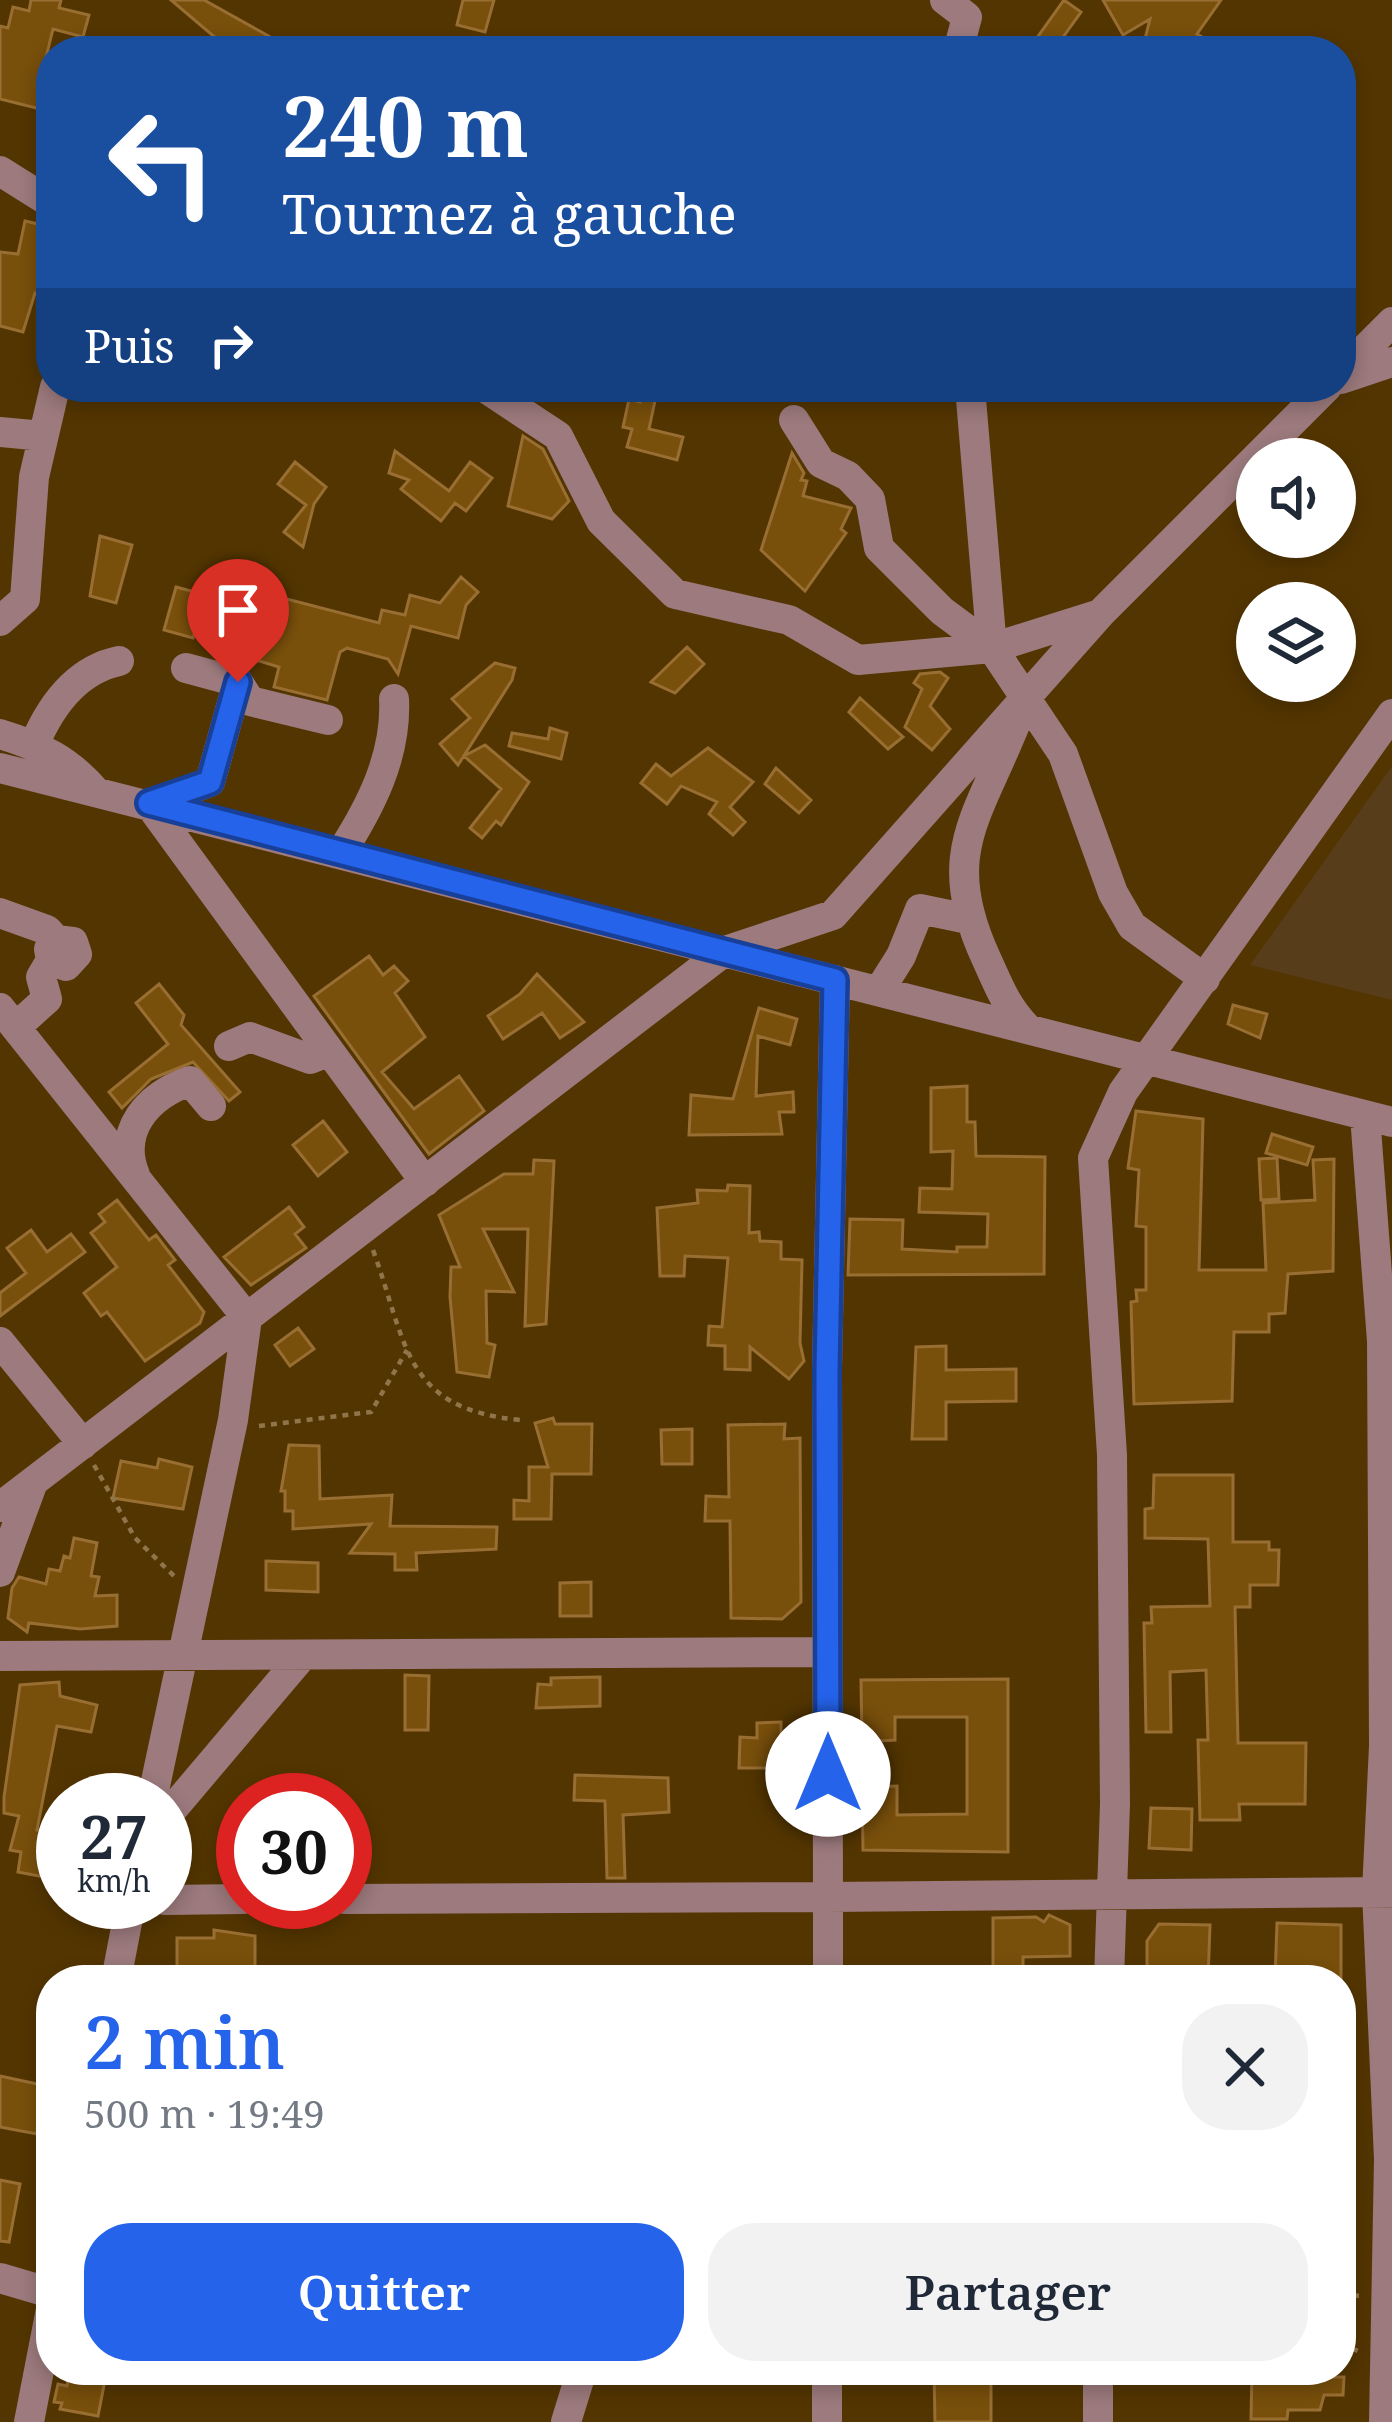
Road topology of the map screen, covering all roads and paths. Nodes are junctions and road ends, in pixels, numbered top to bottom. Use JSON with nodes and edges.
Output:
{"nodes":[{"id":1,"x":962,"y":6,"type":"edge"},
{"id":2,"x":959,"y":36,"type":"edge"},
{"id":3,"x":0,"y":172,"type":"edge"},
{"id":4,"x":36,"y":194,"type":"edge"},
{"id":5,"x":1392,"y":322,"type":"edge"},
{"id":6,"x":1356,"y":360,"type":"edge"},
{"id":7,"x":1392,"y":362,"type":"edge"},
{"id":8,"x":1356,"y":372,"type":"edge"},
{"id":9,"x":51,"y":402,"type":"edge"},
{"id":10,"x":507,"y":402,"type":"edge"},
{"id":11,"x":971,"y":402,"type":"edge"},
{"id":12,"x":1312,"y":402,"type":"edge"},
{"id":13,"x":794,"y":420,"type":"dead end"},
{"id":14,"x":0,"y":431,"type":"edge"},
{"id":15,"x":43,"y":436,"type":"junction"},
{"id":16,"x":1100,"y":614,"type":"junction"},
{"id":17,"x":0,"y":621,"type":"edge"},
{"id":18,"x":992,"y":648,"type":"junction"},
{"id":19,"x":119,"y":661,"type":"dead end"},
{"id":20,"x":186,"y":668,"type":"dead end"},
{"id":21,"x":238,"y":682,"type":"junction"},
{"id":22,"x":394,"y":699,"type":"dead end"},
{"id":23,"x":1025,"y":700,"type":"junction"},
{"id":24,"x":1392,"y":714,"type":"edge"},
{"id":25,"x":328,"y":720,"type":"dead end"},
{"id":26,"x":0,"y":734,"type":"edge"},
{"id":27,"x":34,"y":745,"type":"junction"},
{"id":28,"x":0,"y":768,"type":"edge"},
{"id":29,"x":96,"y":792,"type":"junction"},
{"id":30,"x":149,"y":803,"type":"junction"},
{"id":31,"x":340,"y":854,"type":"junction"},
{"id":32,"x":0,"y":913,"type":"edge"},
{"id":33,"x":968,"y":919,"type":"junction"},
{"id":34,"x":725,"y":952,"type":"junction"},
{"id":35,"x":1205,"y":979,"type":"junction"},
{"id":36,"x":835,"y":980,"type":"junction"},
{"id":37,"x":879,"y":992,"type":"junction"},
{"id":38,"x":8,"y":1017,"type":"edge"},
{"id":39,"x":1029,"y":1030,"type":"junction"},
{"id":40,"x":229,"y":1046,"type":"dead end"},
{"id":41,"x":328,"y":1052,"type":"junction"},
{"id":42,"x":1147,"y":1060,"type":"junction"},
{"id":43,"x":211,"y":1106,"type":"dead end"},
{"id":44,"x":1379,"y":1119,"type":"edge"},
{"id":45,"x":137,"y":1180,"type":"junction"},
{"id":46,"x":424,"y":1182,"type":"junction"},
{"id":47,"x":364,"y":1228,"type":"junction"},
{"id":48,"x":247,"y":1318,"type":"junction"},
{"id":49,"x":0,"y":1342,"type":"edge"},
{"id":50,"x":406,"y":1349,"type":"junction"},
{"id":51,"x":233,"y":1420,"type":"junction"},
{"id":52,"x":520,"y":1420,"type":"dead end"},
{"id":53,"x":82,"y":1444,"type":"junction"},
{"id":54,"x":34,"y":1481,"type":"junction"},
{"id":55,"x":0,"y":1507,"type":"edge"},
{"id":56,"x":0,"y":1572,"type":"edge"},
{"id":57,"x":196,"y":1589,"type":"junction"},
{"id":58,"x":827,"y":1652,"type":"junction"},
{"id":59,"x":303,"y":1655,"type":"junction"},
{"id":60,"x":182,"y":1656,"type":"junction"},
{"id":61,"x":0,"y":1657,"type":"edge"},
{"id":62,"x":1388,"y":1750,"type":"edge"},
{"id":63,"x":158,"y":1773,"type":"edge"},
{"id":64,"x":192,"y":1786,"type":"edge"},
{"id":65,"x":1385,"y":1892,"type":"edge"},
{"id":66,"x":1112,"y":1896,"type":"junction"},
{"id":67,"x":828,"y":1897,"type":"junction"},
{"id":68,"x":372,"y":1899,"type":"edge"},
{"id":69,"x":126,"y":1929,"type":"edge"},
{"id":70,"x":119,"y":1965,"type":"edge"},
{"id":71,"x":828,"y":1965,"type":"edge"},
{"id":72,"x":1110,"y":1965,"type":"edge"},
{"id":73,"x":1389,"y":2096,"type":"edge"},
{"id":74,"x":0,"y":2278,"type":"edge"},
{"id":75,"x":36,"y":2289,"type":"edge"},
{"id":76,"x":36,"y":2385,"type":"edge"},
{"id":77,"x":577,"y":2385,"type":"edge"},
{"id":78,"x":827,"y":2385,"type":"edge"},
{"id":79,"x":1098,"y":2385,"type":"edge"},
{"id":80,"x":1387,"y":2416,"type":"edge"},
{"id":81,"x":29,"y":2422,"type":"edge"},
{"id":82,"x":566,"y":2422,"type":"edge"},
{"id":83,"x":826,"y":2422,"type":"edge"},
{"id":84,"x":1098,"y":2422,"type":"edge"}],
"edges":[{"from":1,"to":2,"type":"street"},
{"from":3,"to":4,"type":"street"},
{"from":5,"to":6,"type":"street"},
{"from":7,"to":8,"type":"street"},
{"from":9,"to":15,"type":"street"},
{"from":10,"to":18,"type":"street"},
{"from":11,"to":18,"type":"street"},
{"from":12,"to":16,"type":"street"},
{"from":13,"to":18,"type":"street"},
{"from":14,"to":15,"type":"street"},
{"from":15,"to":17,"type":"street"},
{"from":16,"to":18,"type":"street"},
{"from":16,"to":23,"type":"street"},
{"from":18,"to":23,"type":"street"},
{"from":19,"to":27,"type":"street"},
{"from":20,"to":21,"type":"street"},
{"from":21,"to":25,"type":"street"},
{"from":21,"to":30,"type":"street"},
{"from":22,"to":31,"type":"street"},
{"from":23,"to":33,"type":"street"},
{"from":23,"to":34,"type":"street"},
{"from":23,"to":35,"type":"street"},
{"from":24,"to":35,"type":"street"},
{"from":26,"to":27,"type":"street"},
{"from":27,"to":29,"type":"street"},
{"from":28,"to":29,"type":"street"},
{"from":29,"to":30,"type":"street"},
{"from":30,"to":31,"type":"street"},
{"from":30,"to":41,"type":"street"},
{"from":31,"to":34,"type":"street"},
{"from":32,"to":38,"type":"street"},
{"from":33,"to":37,"type":"street"},
{"from":33,"to":39,"type":"street"},
{"from":34,"to":36,"type":"street"},
{"from":34,"to":46,"type":"street"},
{"from":35,"to":42,"type":"street"},
{"from":36,"to":37,"type":"street"},
{"from":36,"to":58,"type":"street"},
{"from":37,"to":39,"type":"street"},
{"from":38,"to":45,"type":"street"},
{"from":39,"to":42,"type":"street"},
{"from":40,"to":41,"type":"street"},
{"from":41,"to":46,"type":"street"},
{"from":42,"to":44,"type":"street"},
{"from":42,"to":66,"type":"street"},
{"from":43,"to":45,"type":"street"},
{"from":44,"to":62,"type":"street"},
{"from":45,"to":48,"type":"street"},
{"from":46,"to":47,"type":"street"},
{"from":47,"to":48,"type":"street"},
{"from":47,"to":50,"type":"path"},
{"from":48,"to":51,"type":"street"},
{"from":48,"to":53,"type":"street"},
{"from":49,"to":53,"type":"street"},
{"from":50,"to":51,"type":"path"},
{"from":50,"to":52,"type":"path"},
{"from":51,"to":57,"type":"street"},
{"from":53,"to":54,"type":"street"},
{"from":53,"to":57,"type":"path"},
{"from":54,"to":55,"type":"street"},
{"from":54,"to":56,"type":"street"},
{"from":57,"to":60,"type":"street"},
{"from":58,"to":59,"type":"street"},
{"from":58,"to":67,"type":"street"},
{"from":59,"to":60,"type":"street"},
{"from":59,"to":64,"type":"street"},
{"from":60,"to":61,"type":"street"},
{"from":60,"to":63,"type":"street"},
{"from":62,"to":65,"type":"street"},
{"from":65,"to":66,"type":"street"},
{"from":65,"to":73,"type":"street"},
{"from":66,"to":67,"type":"street"},
{"from":66,"to":72,"type":"street"},
{"from":67,"to":68,"type":"street"},
{"from":67,"to":71,"type":"street"},
{"from":69,"to":70,"type":"street"},
{"from":73,"to":80,"type":"street"},
{"from":74,"to":75,"type":"street"},
{"from":76,"to":81,"type":"street"},
{"from":77,"to":82,"type":"street"},
{"from":78,"to":83,"type":"street"},
{"from":79,"to":84,"type":"street"}]}
